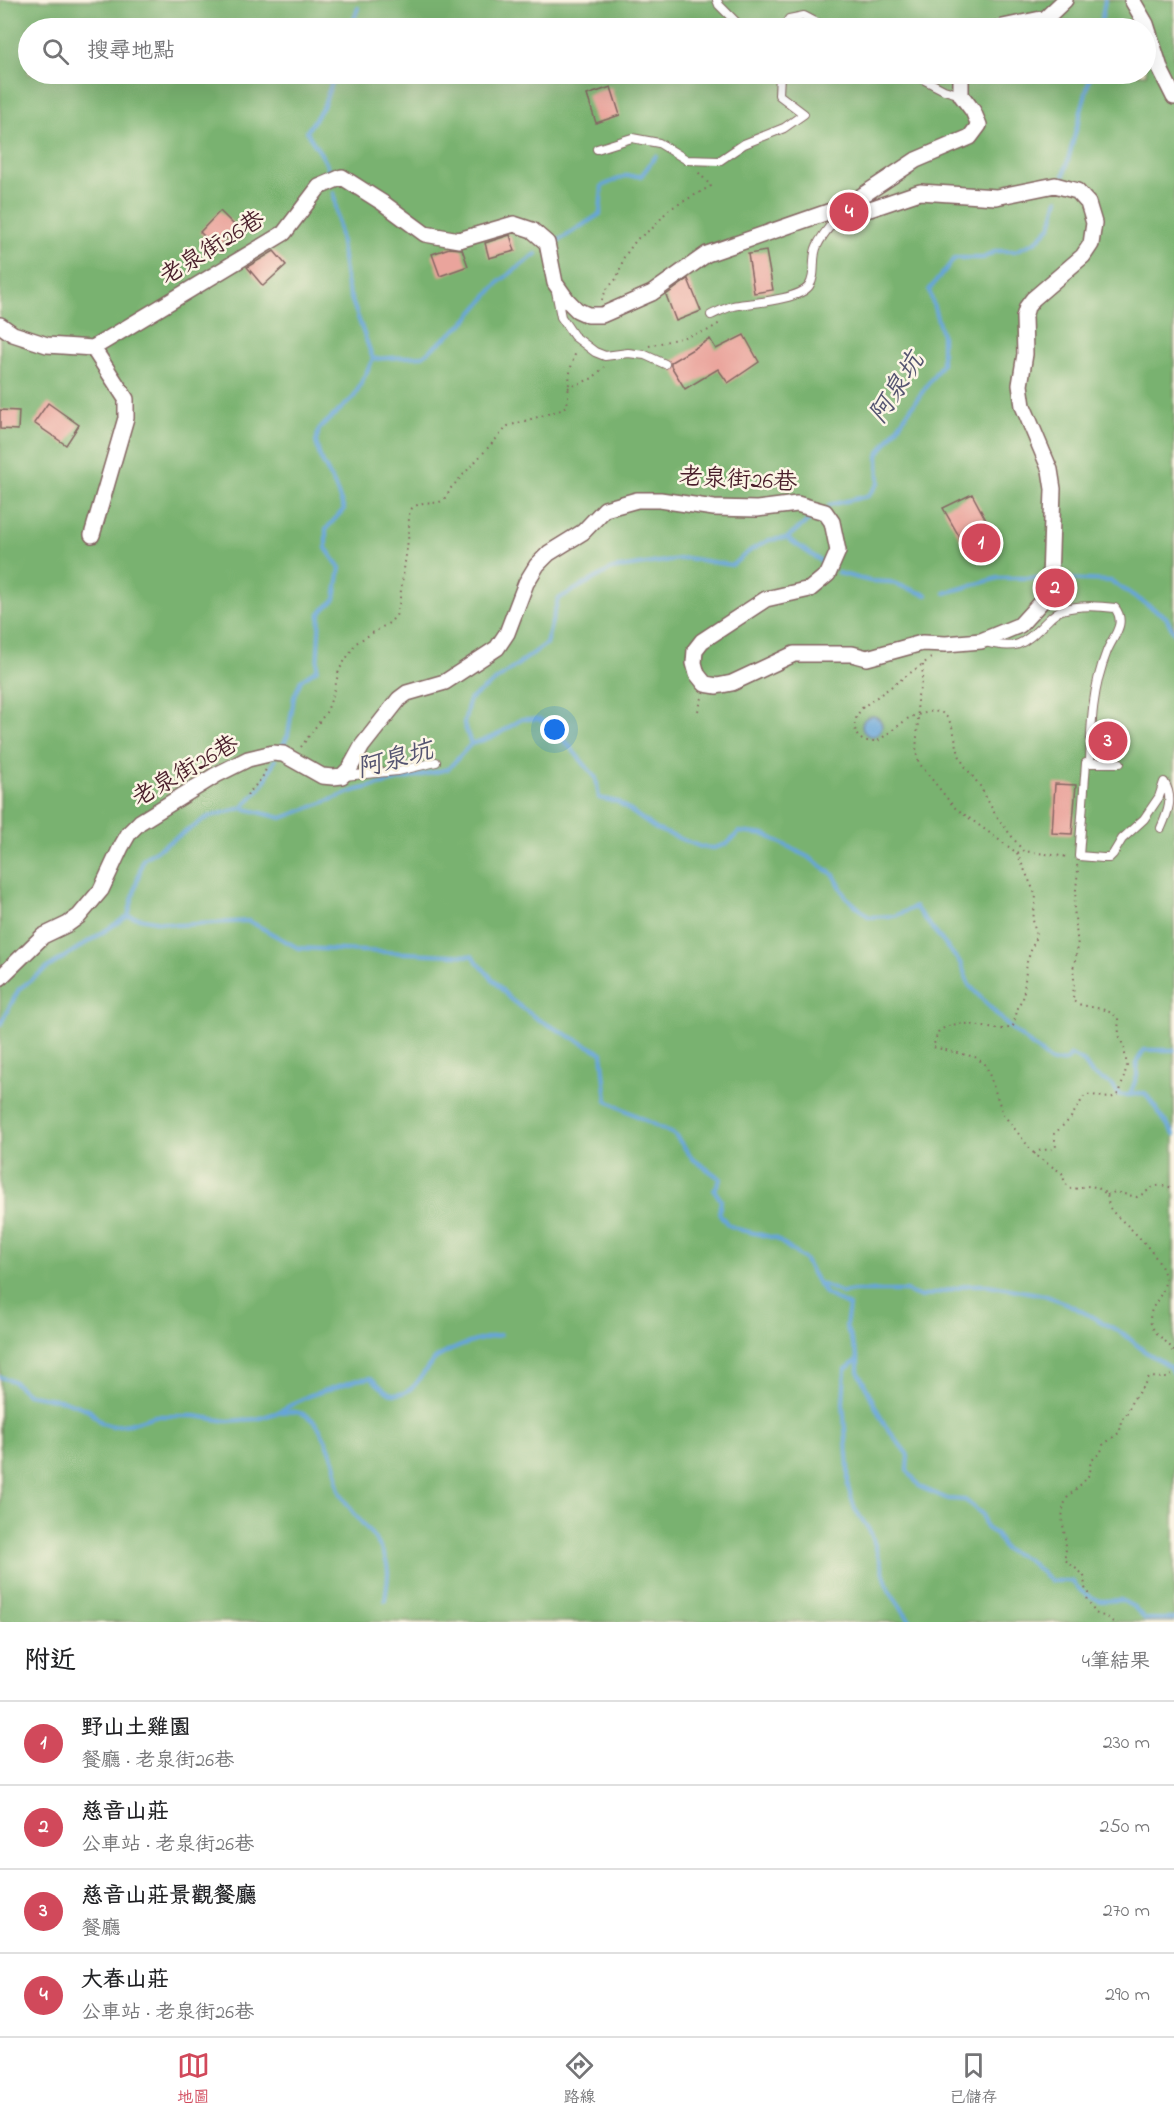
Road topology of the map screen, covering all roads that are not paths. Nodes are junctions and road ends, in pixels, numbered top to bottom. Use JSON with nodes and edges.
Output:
{"nodes":[{"id":1,"x":717,"y":0,"type":"edge"},
{"id":2,"x":1065,"y":0,"type":"edge"},
{"id":3,"x":1132,"y":0,"type":"edge"},
{"id":4,"x":732,"y":18,"type":"edge"},
{"id":5,"x":1046,"y":18,"type":"edge"},
{"id":6,"x":1142,"y":18,"type":"edge"},
{"id":7,"x":1156,"y":55,"type":"edge"},
{"id":8,"x":780,"y":84,"type":"edge"},
{"id":9,"x":932,"y":84,"type":"edge"},
{"id":10,"x":961,"y":84,"type":"edge"},
{"id":11,"x":961,"y":95,"type":"junction"},
{"id":12,"x":1174,"y":97,"type":"edge"},
{"id":13,"x":597,"y":149,"type":"dead end"},
{"id":14,"x":848,"y":205,"type":"junction"},
{"id":15,"x":555,"y":283,"type":"junction"},
{"id":16,"x":711,"y":315,"type":"dead end"},
{"id":17,"x":0,"y":325,"type":"edge"},
{"id":18,"x":93,"y":348,"type":"junction"},
{"id":19,"x":665,"y":363,"type":"dead end"},
{"id":20,"x":92,"y":536,"type":"dead end"},
{"id":21,"x":981,"y":641,"type":"junction"},
{"id":22,"x":436,"y":762,"type":"dead end"},
{"id":23,"x":1090,"y":763,"type":"junction"},
{"id":24,"x":1120,"y":763,"type":"dead end"},
{"id":25,"x":342,"y":776,"type":"junction"},
{"id":26,"x":1161,"y":828,"type":"dead end"},
{"id":27,"x":0,"y":978,"type":"edge"}],
"edges":[{"from":1,"to":4,"type":"lane"},
{"from":2,"to":5,"type":"street"},
{"from":3,"to":6,"type":"street"},
{"from":7,"to":12,"type":"street"},
{"from":8,"to":13,"type":"lane"},
{"from":9,"to":11,"type":"lane"},
{"from":10,"to":11,"type":"street"},
{"from":11,"to":14,"type":"street","name":"老泉街26巷"},
{"from":14,"to":15,"type":"street","name":"老泉街26巷"},
{"from":14,"to":16,"type":"lane"},
{"from":14,"to":21,"type":"street","name":"老泉街26巷"},
{"from":15,"to":18,"type":"street","name":"老泉街26巷"},
{"from":15,"to":19,"type":"lane"},
{"from":17,"to":18,"type":"street"},
{"from":18,"to":20,"type":"street"},
{"from":21,"to":23,"type":"lane"},
{"from":21,"to":25,"type":"street","name":"老泉街26巷"},
{"from":22,"to":25,"type":"lane"},
{"from":23,"to":24,"type":"lane"},
{"from":23,"to":26,"type":"lane"},
{"from":25,"to":27,"type":"street","name":"老泉街26巷"}]}
